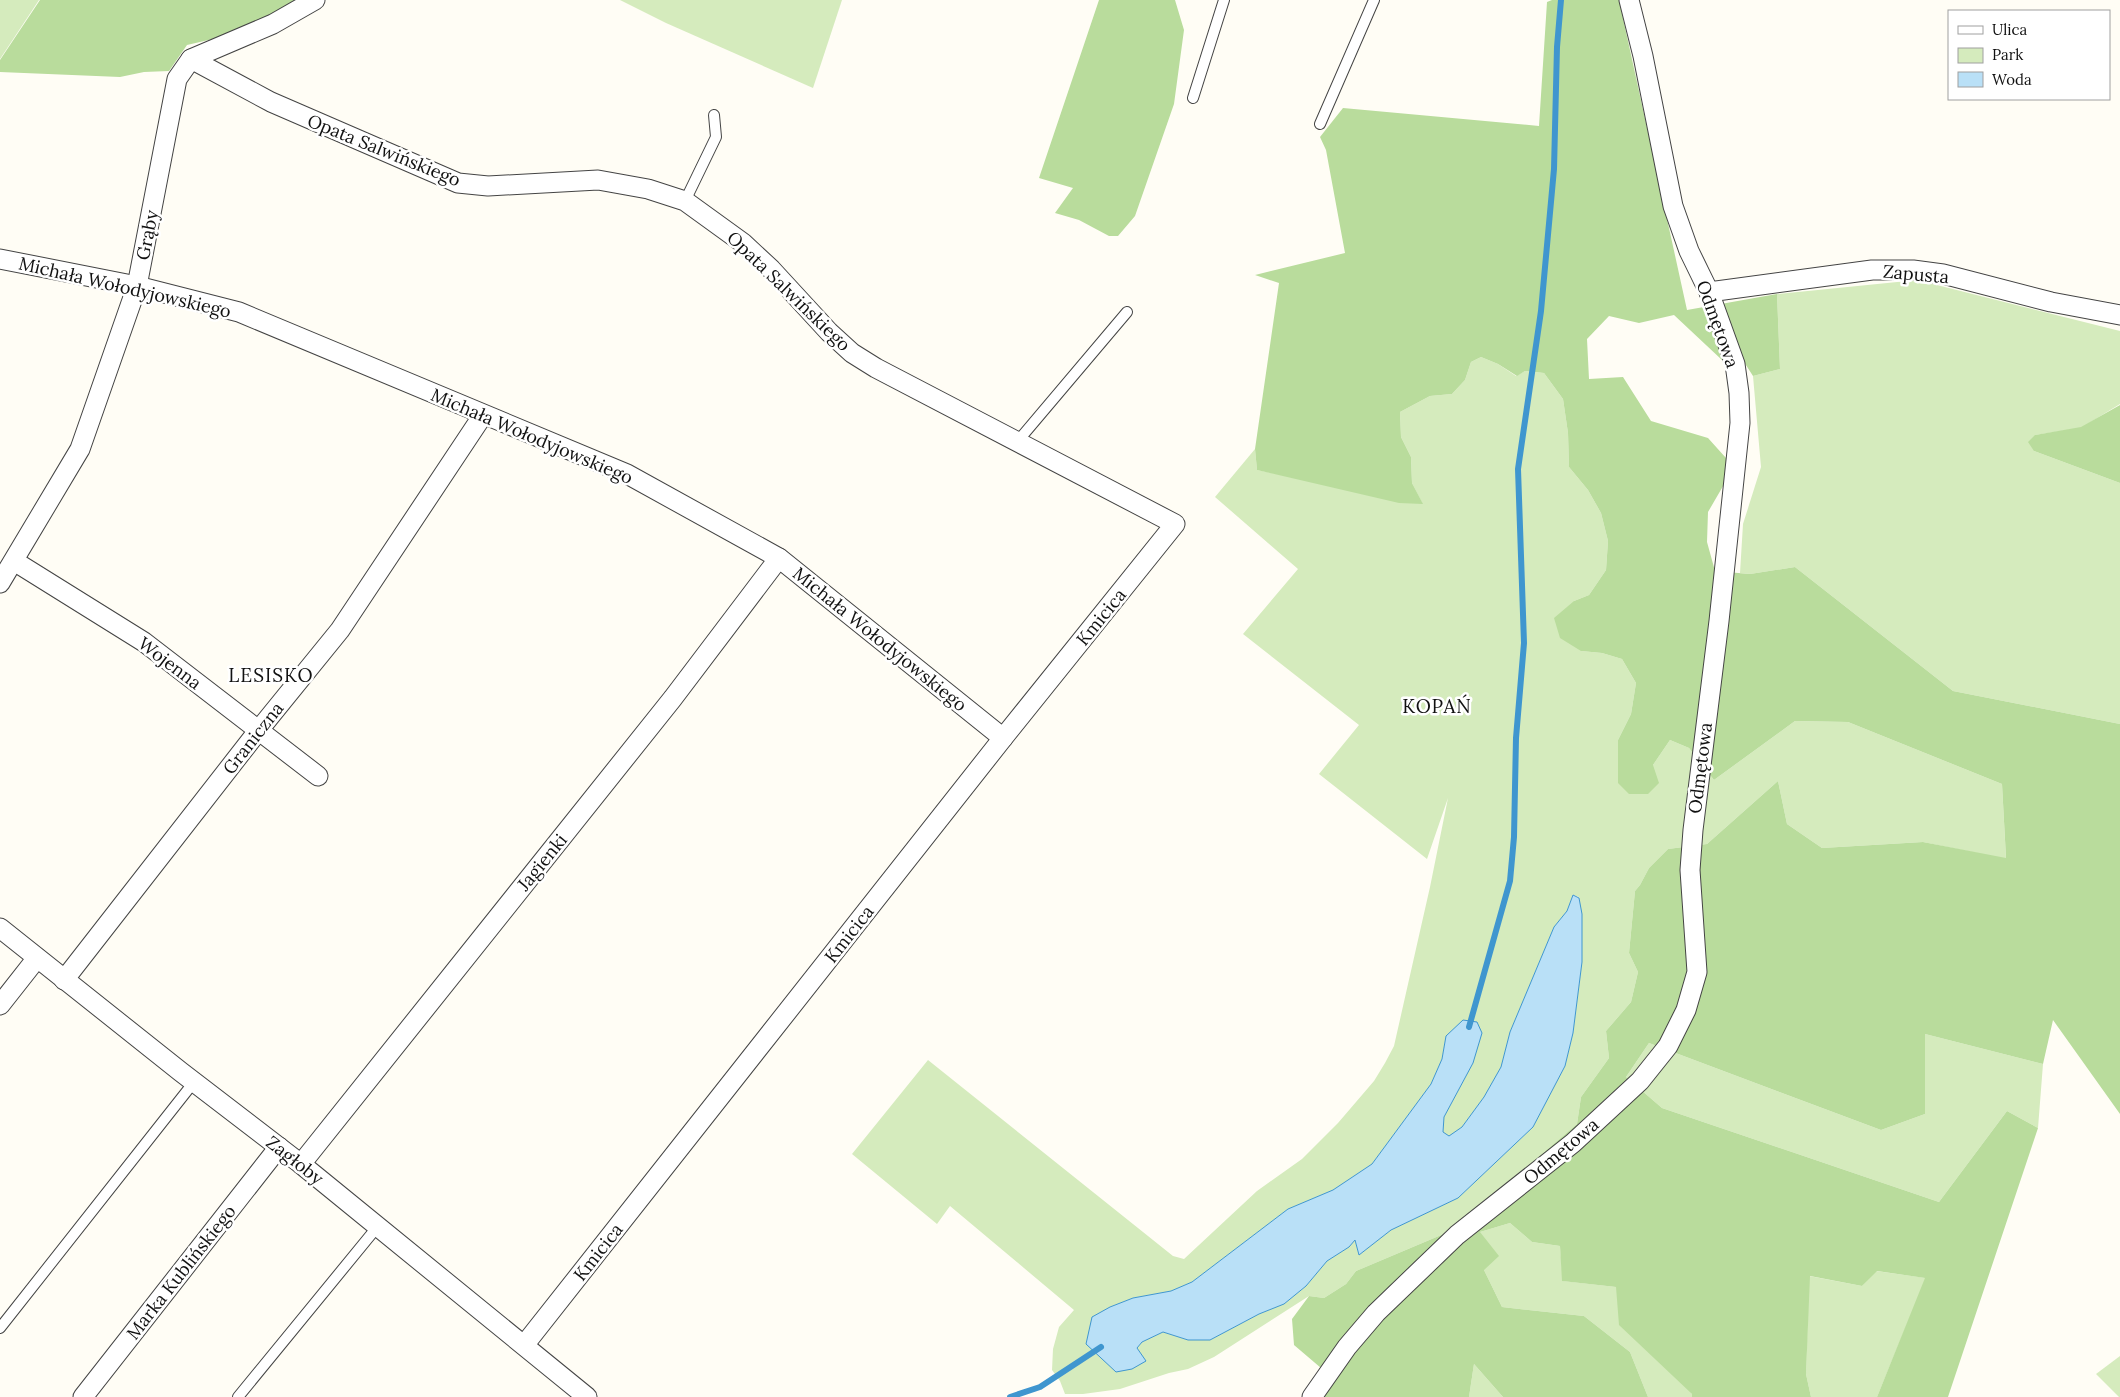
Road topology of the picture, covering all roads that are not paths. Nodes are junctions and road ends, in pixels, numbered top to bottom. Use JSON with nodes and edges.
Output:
{"nodes":[{"id":1,"x":315,"y":0,"type":"edge"},
{"id":2,"x":1224,"y":0,"type":"edge"},
{"id":3,"x":1374,"y":0,"type":"edge"},
{"id":4,"x":1629,"y":0,"type":"edge"},
{"id":5,"x":190,"y":59,"type":"junction"},
{"id":6,"x":1193,"y":98,"type":"dead end"},
{"id":7,"x":714,"y":115,"type":"dead end"},
{"id":8,"x":1320,"y":124,"type":"dead end"},
{"id":9,"x":685,"y":201,"type":"junction"},
{"id":10,"x":0,"y":260,"type":"edge"},
{"id":11,"x":137,"y":286,"type":"junction"},
{"id":12,"x":1709,"y":292,"type":"junction"},
{"id":13,"x":1127,"y":312,"type":"dead end"},
{"id":14,"x":2120,"y":315,"type":"edge"},
{"id":15,"x":483,"y":415,"type":"junction"},
{"id":16,"x":1017,"y":442,"type":"junction"},
{"id":17,"x":1175,"y":524,"type":"joint"},
{"id":18,"x":779,"y":558,"type":"junction"},
{"id":19,"x":14,"y":561,"type":"junction"},
{"id":20,"x":0,"y":582,"type":"edge"},
{"id":21,"x":258,"y":732,"type":"junction"},
{"id":22,"x":1004,"y":738,"type":"junction"},
{"id":23,"x":318,"y":776,"type":"dead end"},
{"id":24,"x":0,"y":928,"type":"edge"},
{"id":25,"x":37,"y":958,"type":"junction"},
{"id":26,"x":64,"y":980,"type":"junction"},
{"id":27,"x":0,"y":1005,"type":"edge"},
{"id":28,"x":194,"y":1082,"type":"junction"},
{"id":29,"x":279,"y":1147,"type":"junction"},
{"id":30,"x":301,"y":1164,"type":"junction"},
{"id":31,"x":378,"y":1226,"type":"junction"},
{"id":32,"x":0,"y":1328,"type":"edge"},
{"id":33,"x":524,"y":1344,"type":"junction"},
{"id":34,"x":82,"y":1397,"type":"edge"},
{"id":35,"x":238,"y":1397,"type":"edge"},
{"id":36,"x":587,"y":1397,"type":"edge"},
{"id":37,"x":1312,"y":1397,"type":"edge"}],
"edges":[{"from":1,"to":5,"type":"street"},
{"from":2,"to":6,"type":"lane"},
{"from":3,"to":8,"type":"lane"},
{"from":4,"to":12,"type":"street","name":"Odmętowa"},
{"from":5,"to":9,"type":"street","name":"Opata Salwińskiego"},
{"from":5,"to":11,"type":"street","name":"Grąby"},
{"from":7,"to":9,"type":"lane"},
{"from":9,"to":16,"type":"street","name":"Opata Salwińskiego"},
{"from":10,"to":11,"type":"street","name":"Michała Wołodyjowskiego"},
{"from":11,"to":15,"type":"street","name":"Michała Wołodyjowskiego"},
{"from":11,"to":19,"type":"street","name":"Grąby"},
{"from":12,"to":14,"type":"street","name":"Zapusta"},
{"from":12,"to":37,"type":"street","name":"Odmętowa"},
{"from":13,"to":16,"type":"lane"},
{"from":15,"to":18,"type":"street","name":"Michała Wołodyjowskiego"},
{"from":15,"to":21,"type":"street","name":"Graniczna"},
{"from":16,"to":17,"type":"street","name":"Opata Salwińskiego"},
{"from":17,"to":22,"type":"street","name":"Kmicica"},
{"from":18,"to":22,"type":"street","name":"Michała Wołodyjowskiego"},
{"from":18,"to":30,"type":"street","name":"Jagienki"},
{"from":19,"to":20,"type":"street","name":"Grąby"},
{"from":19,"to":21,"type":"street","name":"Wojenna"},
{"from":21,"to":23,"type":"street","name":"Wojenna"},
{"from":21,"to":26,"type":"street","name":"Graniczna"},
{"from":22,"to":33,"type":"street","name":"Kmicica"},
{"from":24,"to":25,"type":"street","name":"Zagłoby"},
{"from":25,"to":26,"type":"street","name":"Zagłoby"},
{"from":25,"to":27,"type":"street"},
{"from":26,"to":28,"type":"street","name":"Zagłoby"},
{"from":28,"to":29,"type":"street","name":"Zagłoby"},
{"from":28,"to":32,"type":"lane"},
{"from":29,"to":30,"type":"street","name":"Zagłoby"},
{"from":29,"to":34,"type":"street","name":"Marka Kublińskiego"},
{"from":30,"to":31,"type":"street","name":"Zagłoby"},
{"from":31,"to":33,"type":"street","name":"Zagłoby"},
{"from":31,"to":35,"type":"lane"},
{"from":33,"to":36,"type":"street","name":"Zagłoby"}]}
